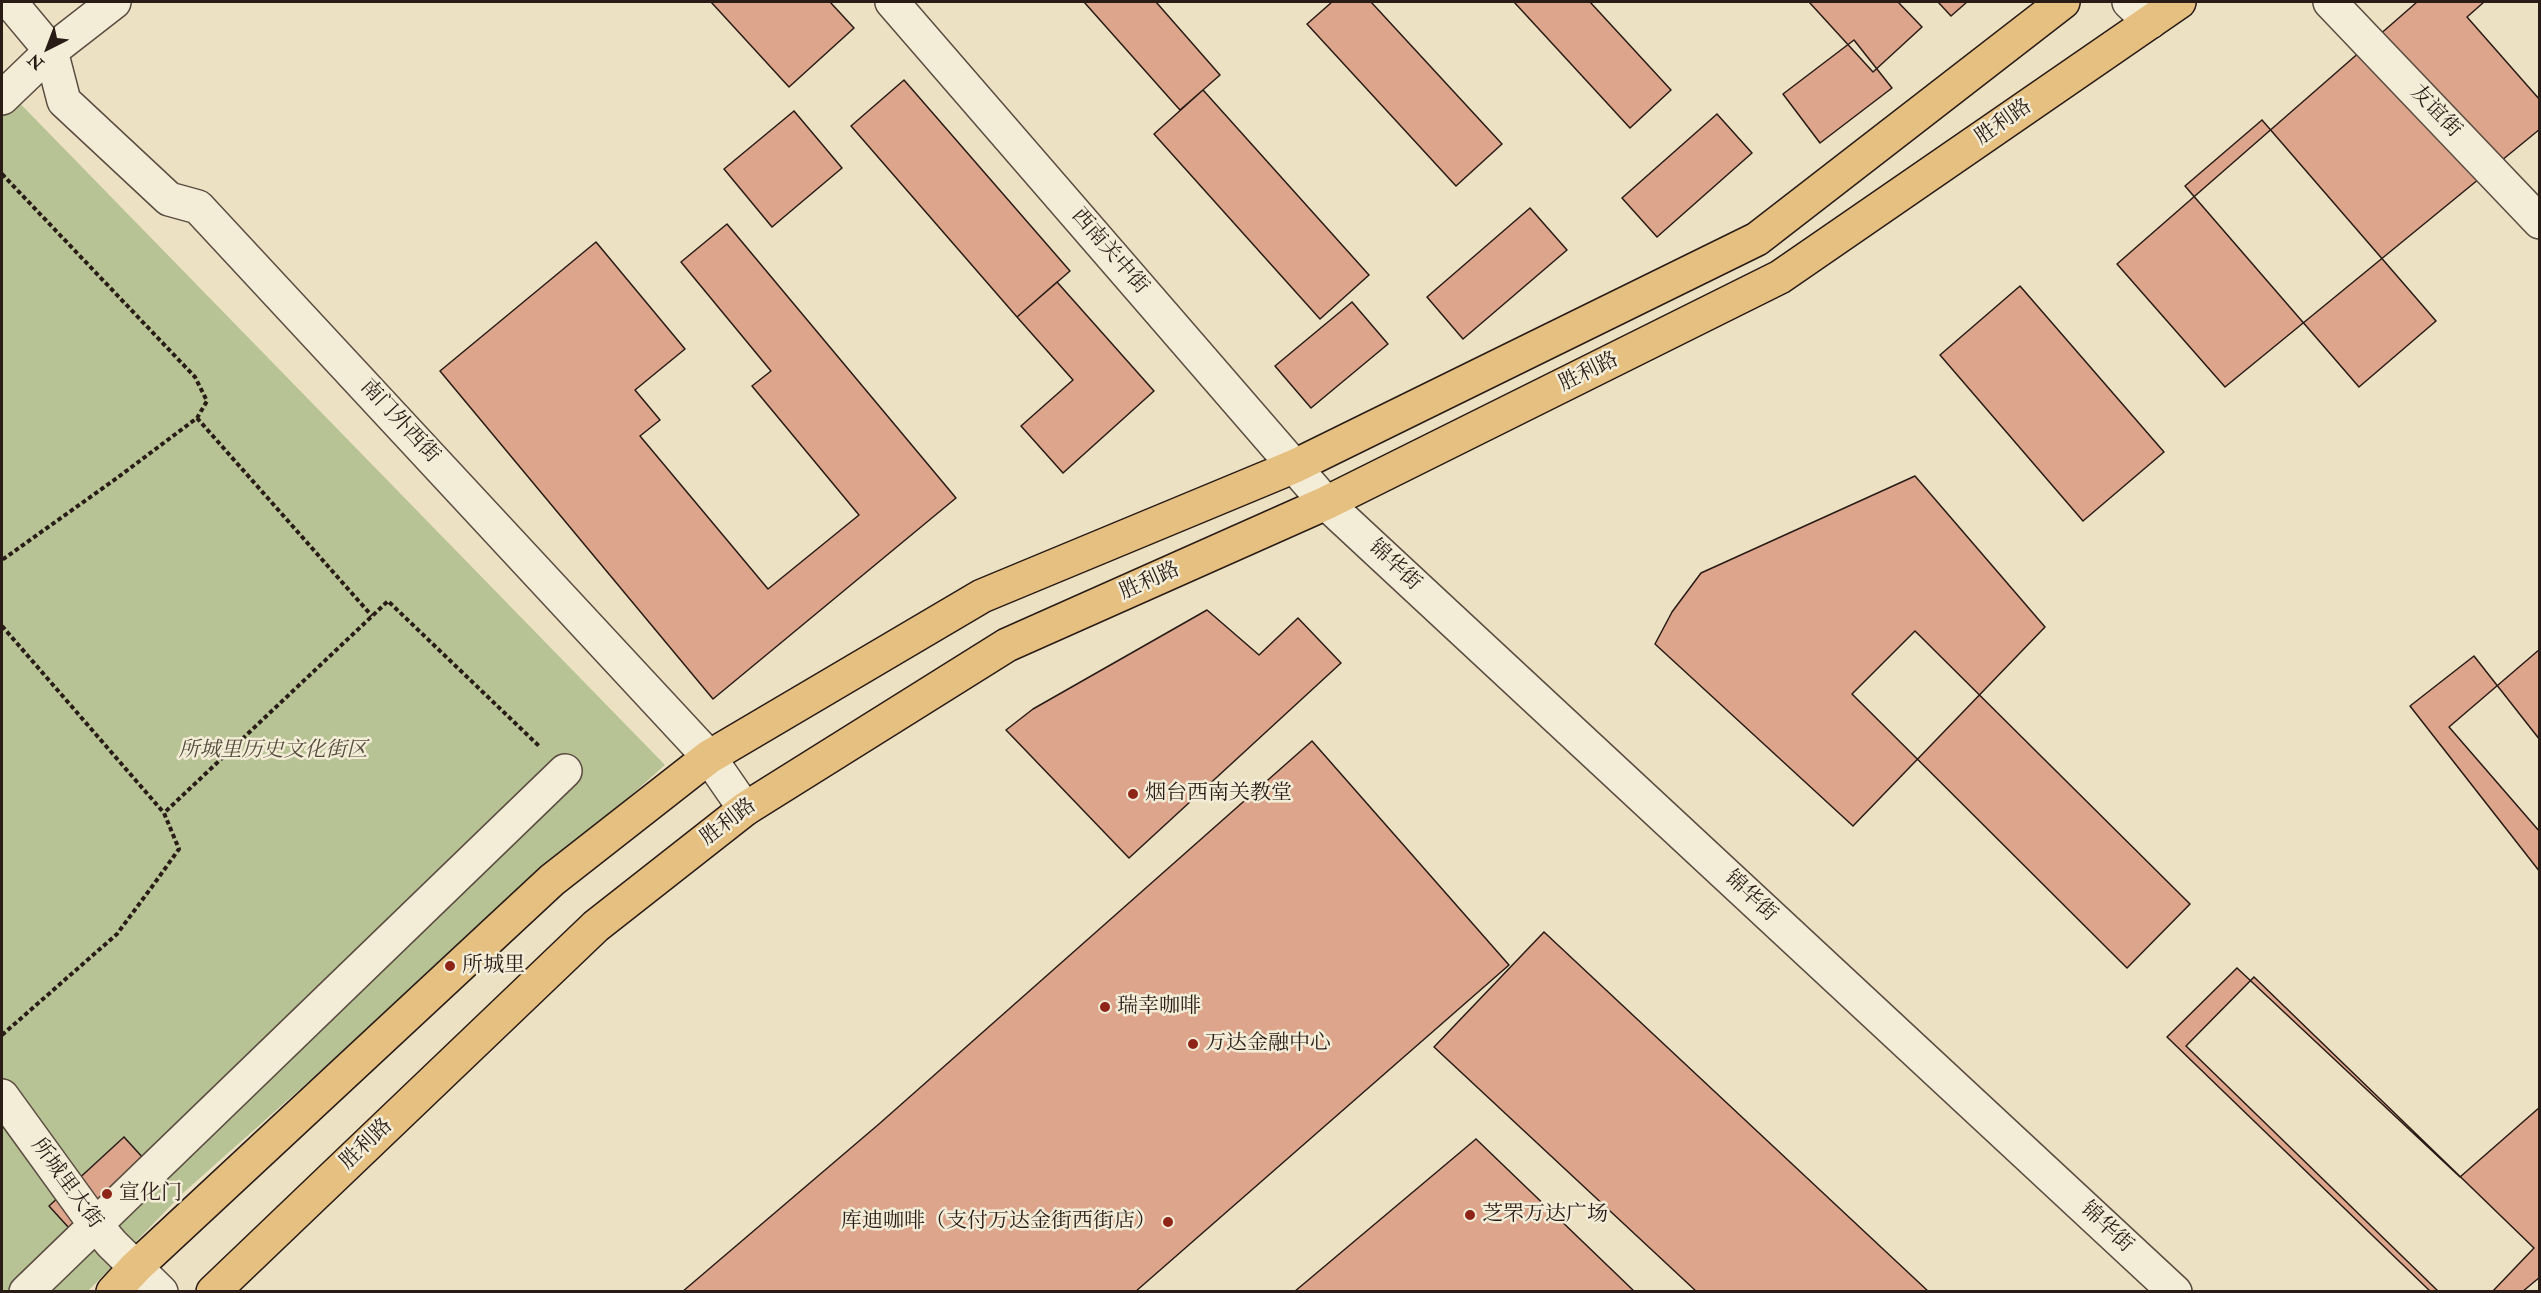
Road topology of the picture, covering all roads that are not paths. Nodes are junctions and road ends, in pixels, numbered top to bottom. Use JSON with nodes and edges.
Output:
{"nodes":[{"id":1,"x":10,"y":2,"type":"edge"},
{"id":2,"x":114,"y":2,"type":"edge"},
{"id":3,"x":891,"y":2,"type":"edge"},
{"id":4,"x":2063,"y":2,"type":"edge"},
{"id":5,"x":2179,"y":2,"type":"edge"},
{"id":6,"x":2330,"y":2,"type":"edge"},
{"id":7,"x":2140,"y":12,"type":"edge"},
{"id":8,"x":51,"y":51,"type":"junction"},
{"id":9,"x":2,"y":98,"type":"edge"},
{"id":10,"x":2540,"y":222,"type":"edge"},
{"id":11,"x":1295,"y":466,"type":"junction"},
{"id":12,"x":1326,"y":503,"type":"junction"},
{"id":13,"x":709,"y":757,"type":"junction"},
{"id":14,"x":565,"y":771,"type":"road end"},
{"id":15,"x":745,"y":809,"type":"junction"},
{"id":16,"x":2,"y":1096,"type":"edge"},
{"id":17,"x":94,"y":1223,"type":"junction"},
{"id":18,"x":136,"y":1267,"type":"junction"},
{"id":19,"x":26,"y":1292,"type":"edge"},
{"id":20,"x":113,"y":1292,"type":"edge"},
{"id":21,"x":161,"y":1292,"type":"edge"},
{"id":22,"x":213,"y":1292,"type":"edge"},
{"id":23,"x":2175,"y":1292,"type":"edge"}],
"edges":[{"from":1,"to":8,"type":"street"},
{"from":2,"to":8,"type":"street"},
{"from":3,"to":11,"type":"street","name":"西南关中街"},
{"from":4,"to":11,"type":"main road"},
{"from":5,"to":7,"type":"main road","name":"胜利路"},
{"from":6,"to":10,"type":"street","name":"友谊街"},
{"from":7,"to":12,"type":"main road","name":"胜利路"},
{"from":8,"to":9,"type":"street"},
{"from":8,"to":13,"type":"street","name":"南门外西街"},
{"from":11,"to":12,"type":"street","name":"西南关中街"},
{"from":11,"to":13,"type":"main road"},
{"from":12,"to":15,"type":"main road","name":"胜利路"},
{"from":12,"to":23,"type":"street","name":"锦华街"},
{"from":13,"to":15,"type":"street","name":"南门外西街"},
{"from":13,"to":18,"type":"main road"},
{"from":14,"to":17,"type":"street"},
{"from":15,"to":22,"type":"main road","name":"胜利路"},
{"from":16,"to":17,"type":"street","name":"所城里大街"},
{"from":17,"to":18,"type":"street","name":"所城里大街"},
{"from":17,"to":19,"type":"street"},
{"from":18,"to":20,"type":"main road"},
{"from":18,"to":21,"type":"street","name":"所城里大街"}]}
